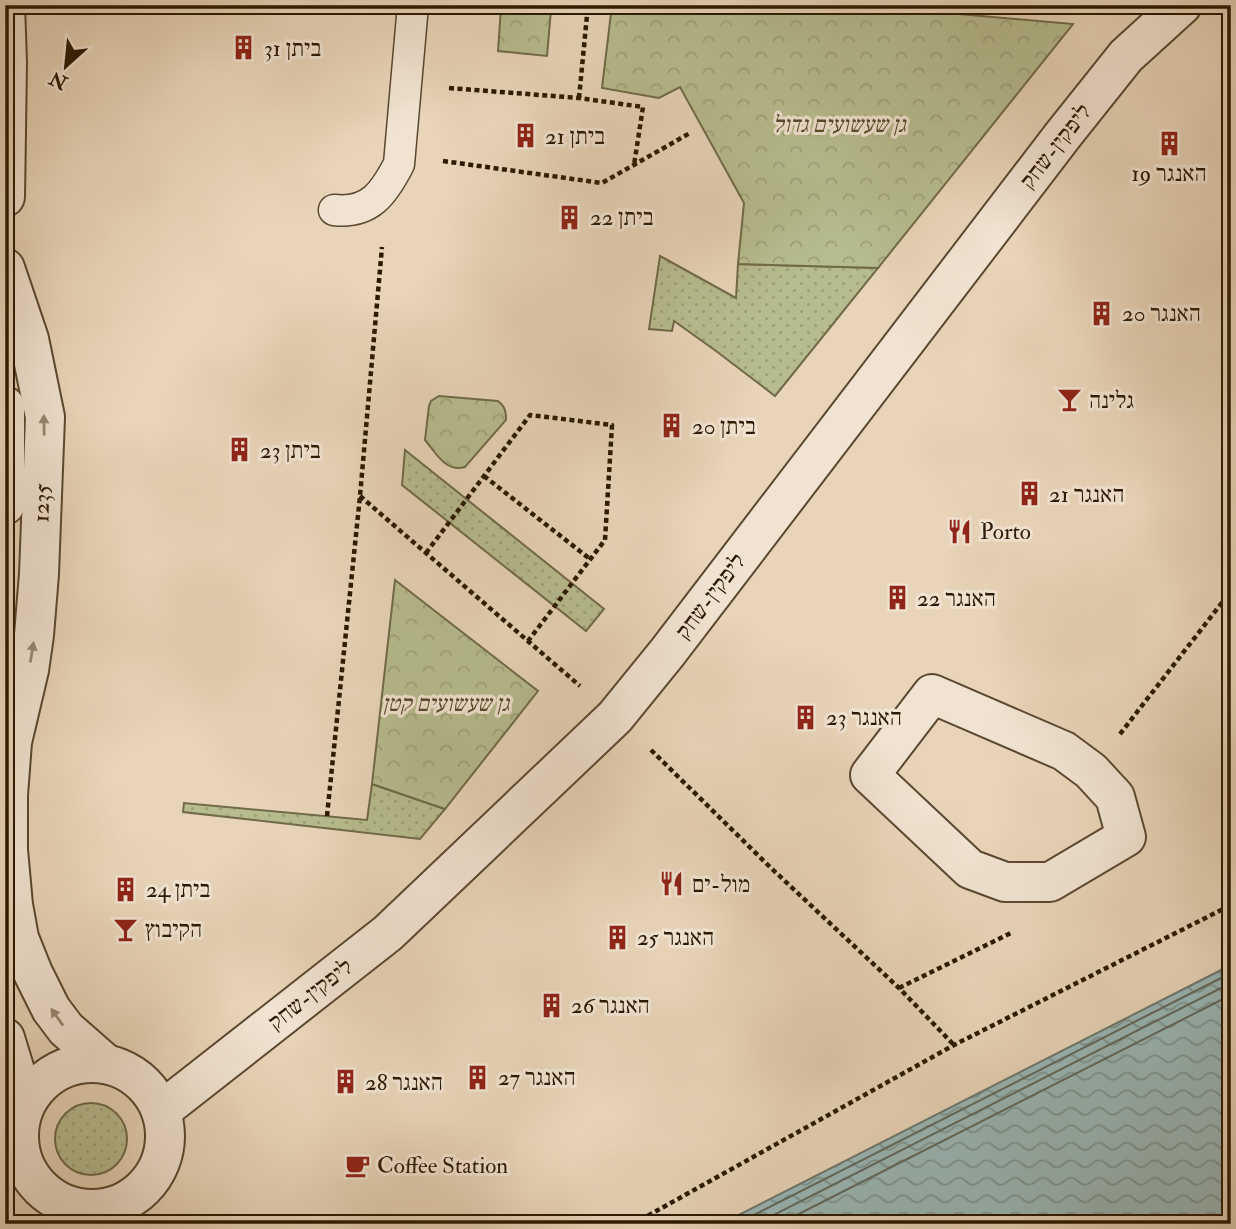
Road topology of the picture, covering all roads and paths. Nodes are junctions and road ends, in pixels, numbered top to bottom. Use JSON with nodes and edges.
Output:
{"nodes":[{"id":1,"x":5,"y":5,"type":"edge"},
{"id":2,"x":413,"y":5,"type":"edge"},
{"id":3,"x":588,"y":5,"type":"edge"},
{"id":4,"x":1182,"y":5,"type":"edge"},
{"id":5,"x":1223,"y":61,"type":"dead end"},
{"id":6,"x":1231,"y":67,"type":"edge"},
{"id":7,"x":443,"y":88,"type":"dead end"},
{"id":8,"x":579,"y":98,"type":"junction"},
{"id":9,"x":690,"y":134,"type":"dead end"},
{"id":10,"x":432,"y":160,"type":"dead end"},
{"id":11,"x":634,"y":166,"type":"junction"},
{"id":12,"x":387,"y":187,"type":"junction"},
{"id":13,"x":5,"y":197,"type":"edge"},
{"id":14,"x":334,"y":210,"type":"dead end"},
{"id":15,"x":5,"y":268,"type":"edge"},
{"id":16,"x":5,"y":405,"type":"edge"},
{"id":17,"x":484,"y":477,"type":"junction"},
{"id":18,"x":360,"y":496,"type":"junction"},
{"id":19,"x":5,"y":505,"type":"edge"},
{"id":20,"x":426,"y":553,"type":"junction"},
{"id":21,"x":590,"y":559,"type":"junction"},
{"id":22,"x":527,"y":641,"type":"junction"},
{"id":23,"x":615,"y":717,"type":"junction"},
{"id":24,"x":8,"y":728,"type":"edge"},
{"id":25,"x":870,"y":775,"type":"joint"},
{"id":26,"x":6,"y":813,"type":"edge"},
{"id":27,"x":327,"y":816,"type":"dead end"},
{"id":28,"x":1231,"y":905,"type":"edge"},
{"id":29,"x":5,"y":1038,"type":"edge"},
{"id":30,"x":954,"y":1045,"type":"junction"},
{"id":31,"x":106,"y":1064,"type":"junction"},
{"id":32,"x":25,"y":1104,"type":"junction"},
{"id":33,"x":161,"y":1111,"type":"junction"},
{"id":34,"x":15,"y":1166,"type":"edge"},
{"id":35,"x":632,"y":1224,"type":"edge"}],
"edges":[{"from":1,"to":13,"type":"street"},
{"from":2,"to":12,"type":"lane"},
{"from":3,"to":8,"type":"path"},
{"from":4,"to":23,"type":"street","name":"ליפקין-שחק"},
{"from":5,"to":6,"type":"path"},
{"from":7,"to":8,"type":"path"},
{"from":8,"to":11,"type":"path"},
{"from":9,"to":11,"type":"path"},
{"from":10,"to":11,"type":"path"},
{"from":12,"to":14,"type":"lane"},
{"from":12,"to":18,"type":"path"},
{"from":24,"to":15,"type":"street","name":"1235","one_way":true},
{"from":16,"to":19,"type":"street","name":"1235"},
{"from":17,"to":20,"type":"path"},
{"from":17,"to":21,"type":"path"},
{"from":17,"to":21,"type":"path"},
{"from":18,"to":20,"type":"path"},
{"from":18,"to":27,"type":"path"},
{"from":20,"to":22,"type":"path"},
{"from":21,"to":22,"type":"path"},
{"from":22,"to":23,"type":"path"},
{"from":23,"to":30,"type":"path"},
{"from":23,"to":33,"type":"street","name":"ליפקין-שחק"},
{"from":24,"to":26,"type":"street","name":"1235"},
{"from":25,"to":25,"type":"street"},
{"from":31,"to":26,"type":"street","name":"1235","one_way":true},
{"from":28,"to":30,"type":"path"},
{"from":29,"to":32,"type":"street"},
{"from":30,"to":35,"type":"path"},
{"from":31,"to":32,"type":"street"},
{"from":31,"to":33,"type":"street"},
{"from":32,"to":34,"type":"street"},
{"from":33,"to":34,"type":"street"}]}
